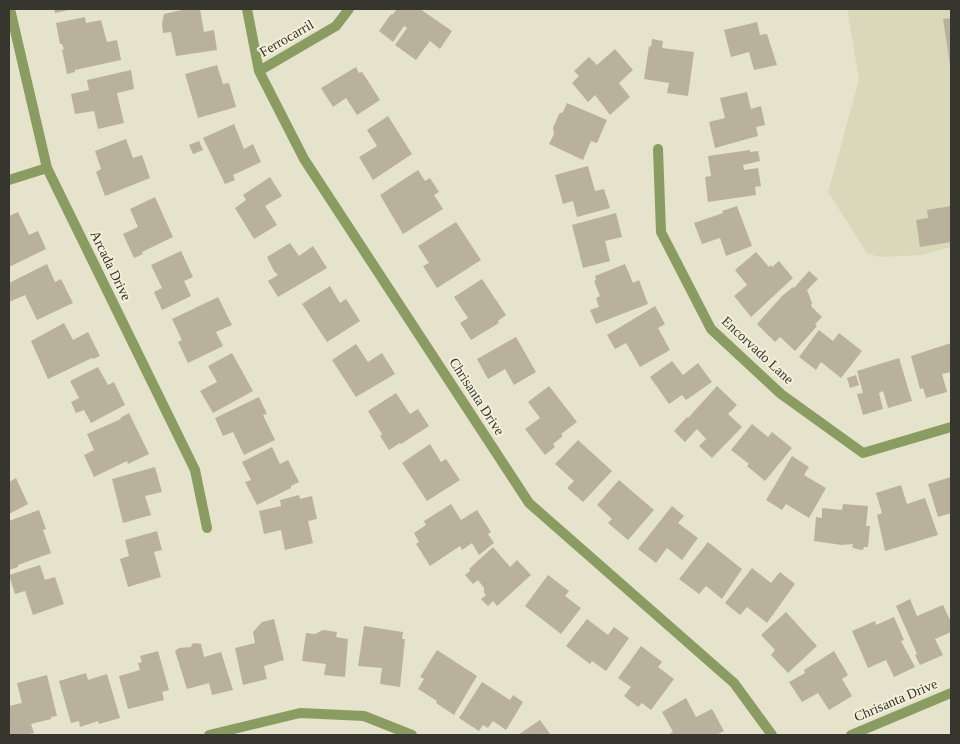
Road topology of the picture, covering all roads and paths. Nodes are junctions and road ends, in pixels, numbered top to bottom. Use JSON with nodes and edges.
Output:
{"nodes":[{"id":1,"x":10,"y":9,"type":"edge"},
{"id":2,"x":247,"y":9,"type":"edge"},
{"id":3,"x":349,"y":9,"type":"edge"},
{"id":4,"x":260,"y":71,"type":"junction"},
{"id":5,"x":658,"y":149,"type":"dead end"},
{"id":6,"x":47,"y":168,"type":"junction"},
{"id":7,"x":9,"y":180,"type":"edge"},
{"id":8,"x":951,"y":428,"type":"edge"},
{"id":9,"x":207,"y":528,"type":"dead end"},
{"id":10,"x":951,"y":693,"type":"edge"},
{"id":11,"x":235,"y":732,"type":"edge"},
{"id":12,"x":209,"y":735,"type":"edge"},
{"id":13,"x":412,"y":735,"type":"edge"},
{"id":14,"x":772,"y":735,"type":"edge"},
{"id":15,"x":851,"y":735,"type":"edge"}],
"edges":[{"from":1,"to":6,"type":"street","name":"Arcada Drive"},
{"from":2,"to":4,"type":"street","name":"Chrisanta Drive"},
{"from":3,"to":4,"type":"street","name":"Ferrocarril"},
{"from":4,"to":14,"type":"street","name":"Chrisanta Drive"},
{"from":5,"to":8,"type":"street","name":"Encorvado Lane"},
{"from":6,"to":7,"type":"street"},
{"from":6,"to":9,"type":"street","name":"Arcada Drive"},
{"from":10,"to":15,"type":"street","name":"Chrisanta Drive"},
{"from":11,"to":12,"type":"street"},
{"from":11,"to":13,"type":"street"}]}
